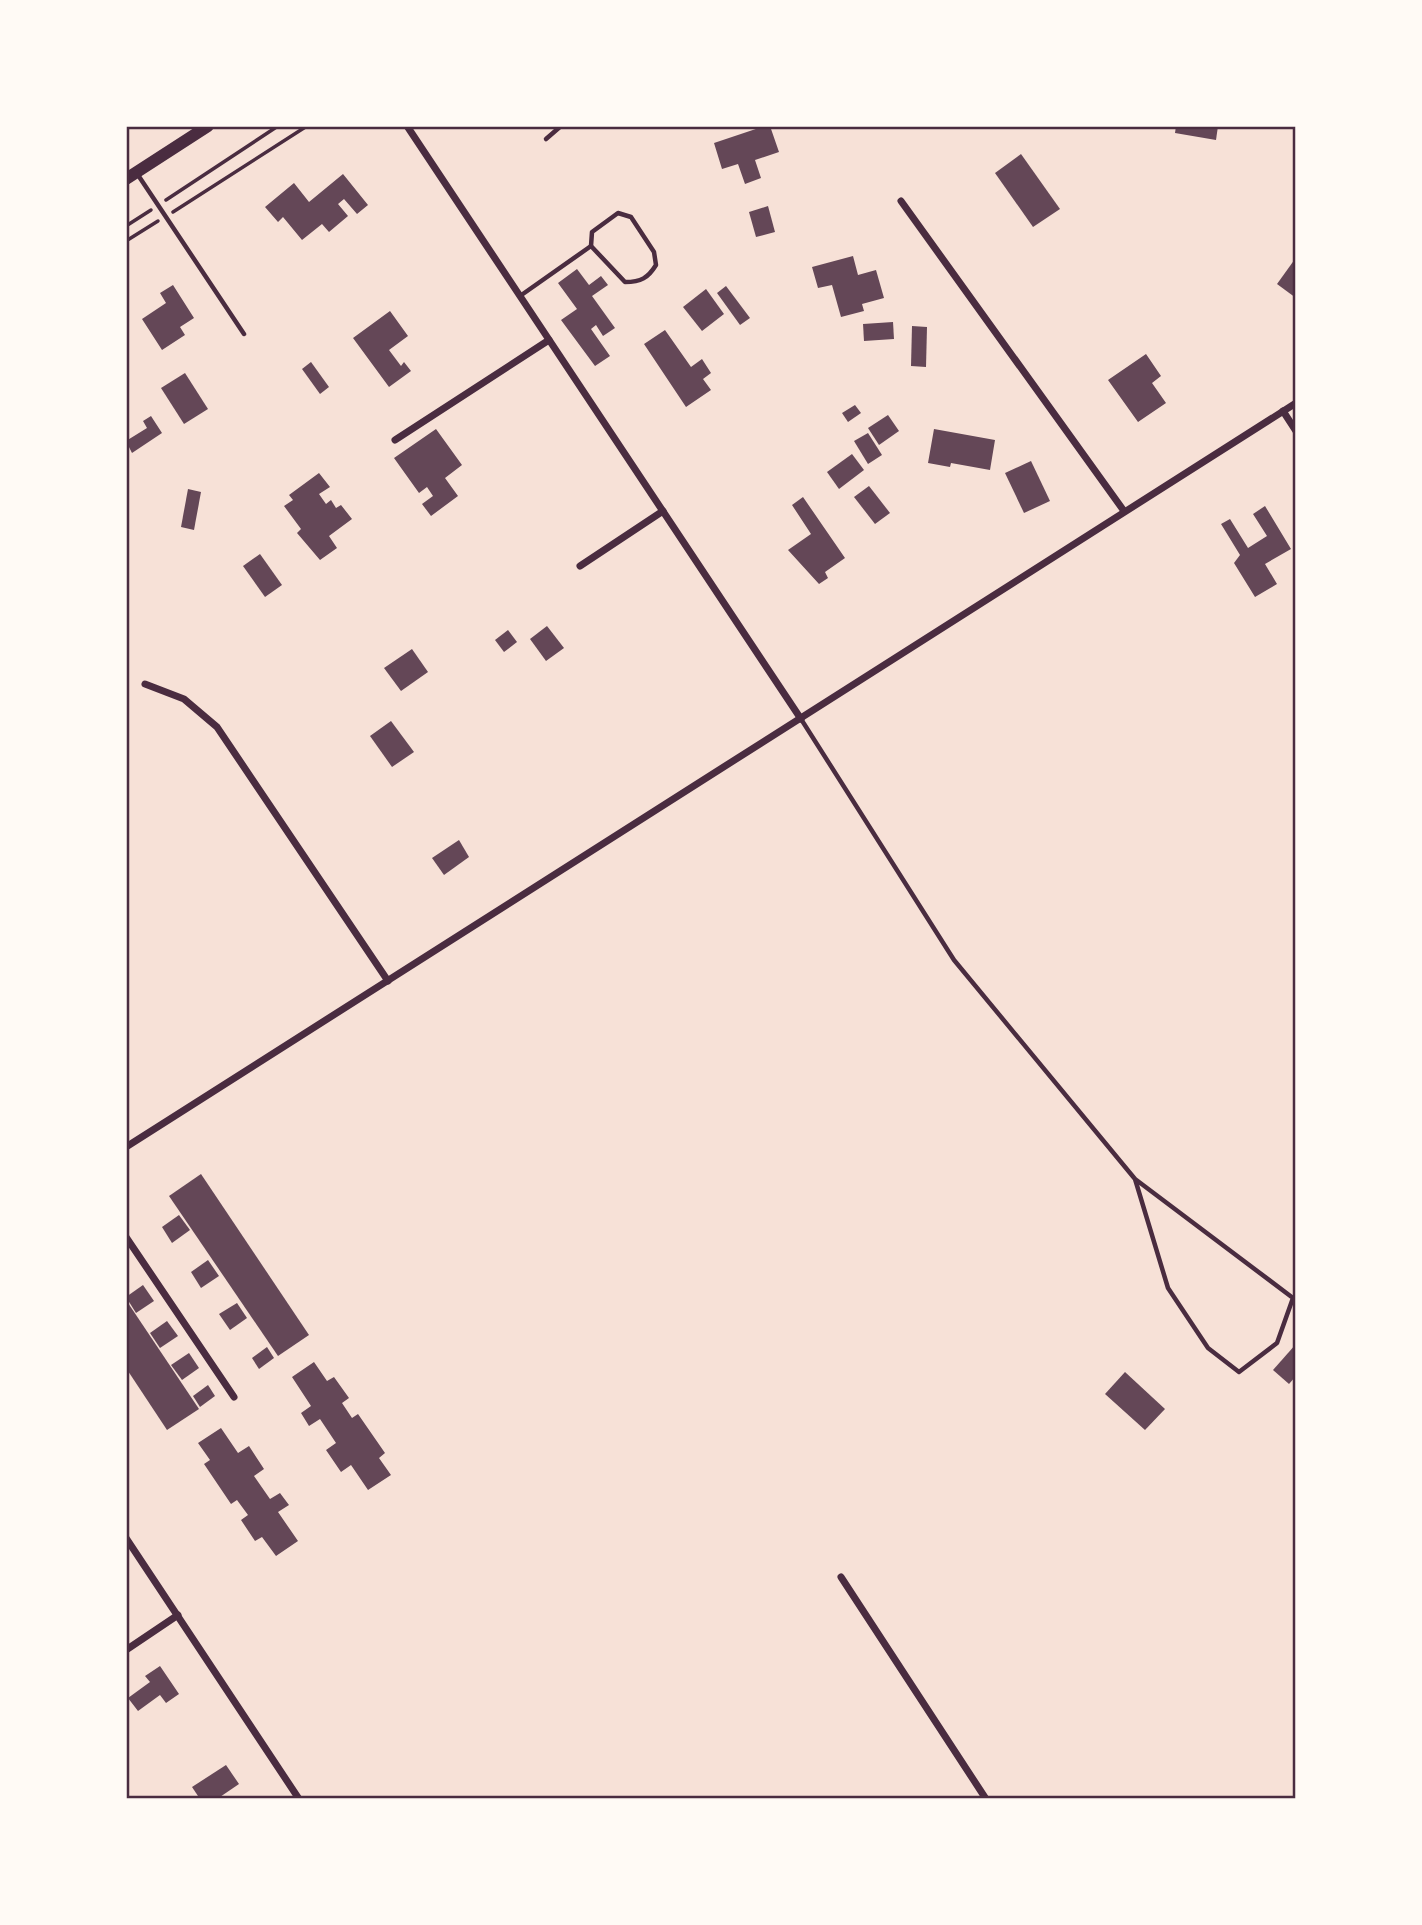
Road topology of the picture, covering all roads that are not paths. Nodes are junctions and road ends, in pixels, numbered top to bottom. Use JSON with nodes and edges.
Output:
{"nodes":[{"id":1,"x":208,"y":126,"type":"edge"},
{"id":2,"x":407,"y":126,"type":"edge"},
{"id":3,"x":561,"y":126,"type":"edge"},
{"id":4,"x":546,"y":139,"type":"dead end"},
{"id":5,"x":131,"y":175,"type":"edge"},
{"id":6,"x":901,"y":201,"type":"dead end"},
{"id":7,"x":590,"y":246,"type":"junction"},
{"id":8,"x":520,"y":296,"type":"junction"},
{"id":9,"x":244,"y":334,"type":"dead end"},
{"id":10,"x":549,"y":341,"type":"junction"},
{"id":11,"x":1296,"y":403,"type":"edge"},
{"id":12,"x":1283,"y":411,"type":"junction"},
{"id":13,"x":1296,"y":431,"type":"edge"},
{"id":14,"x":395,"y":440,"type":"dead end"},
{"id":15,"x":663,"y":511,"type":"junction"},
{"id":16,"x":1124,"y":511,"type":"junction"},
{"id":17,"x":580,"y":566,"type":"dead end"},
{"id":18,"x":145,"y":684,"type":"dead end"},
{"id":19,"x":801,"y":719,"type":"junction"},
{"id":20,"x":388,"y":981,"type":"junction"},
{"id":21,"x":126,"y":1147,"type":"edge"},
{"id":22,"x":1135,"y":1179,"type":"junction"},
{"id":23,"x":126,"y":1237,"type":"edge"},
{"id":24,"x":234,"y":1397,"type":"dead end"},
{"id":25,"x":126,"y":1538,"type":"edge"},
{"id":26,"x":841,"y":1577,"type":"dead end"},
{"id":27,"x":178,"y":1615,"type":"junction"},
{"id":28,"x":126,"y":1650,"type":"edge"},
{"id":29,"x":295,"y":1798,"type":"edge"},
{"id":30,"x":986,"y":1799,"type":"edge"}],
"edges":[{"from":1,"to":5,"type":"main road"},
{"from":2,"to":8,"type":"street"},
{"from":3,"to":4,"type":"lane"},
{"from":5,"to":9,"type":"lane"},
{"from":6,"to":16,"type":"street"},
{"from":7,"to":7,"type":"lane"},
{"from":7,"to":8,"type":"lane"},
{"from":8,"to":10,"type":"street"},
{"from":10,"to":14,"type":"street"},
{"from":10,"to":15,"type":"street"},
{"from":11,"to":12,"type":"street"},
{"from":12,"to":13,"type":"street"},
{"from":12,"to":16,"type":"street"},
{"from":15,"to":17,"type":"street"},
{"from":15,"to":19,"type":"street"},
{"from":16,"to":19,"type":"street"},
{"from":18,"to":20,"type":"street"},
{"from":19,"to":20,"type":"street"},
{"from":19,"to":22,"type":"lane"},
{"from":20,"to":21,"type":"street"},
{"from":22,"to":22,"type":"lane"},
{"from":23,"to":24,"type":"street"},
{"from":25,"to":27,"type":"street"},
{"from":26,"to":30,"type":"street"},
{"from":27,"to":28,"type":"street"},
{"from":27,"to":29,"type":"street"}]}
